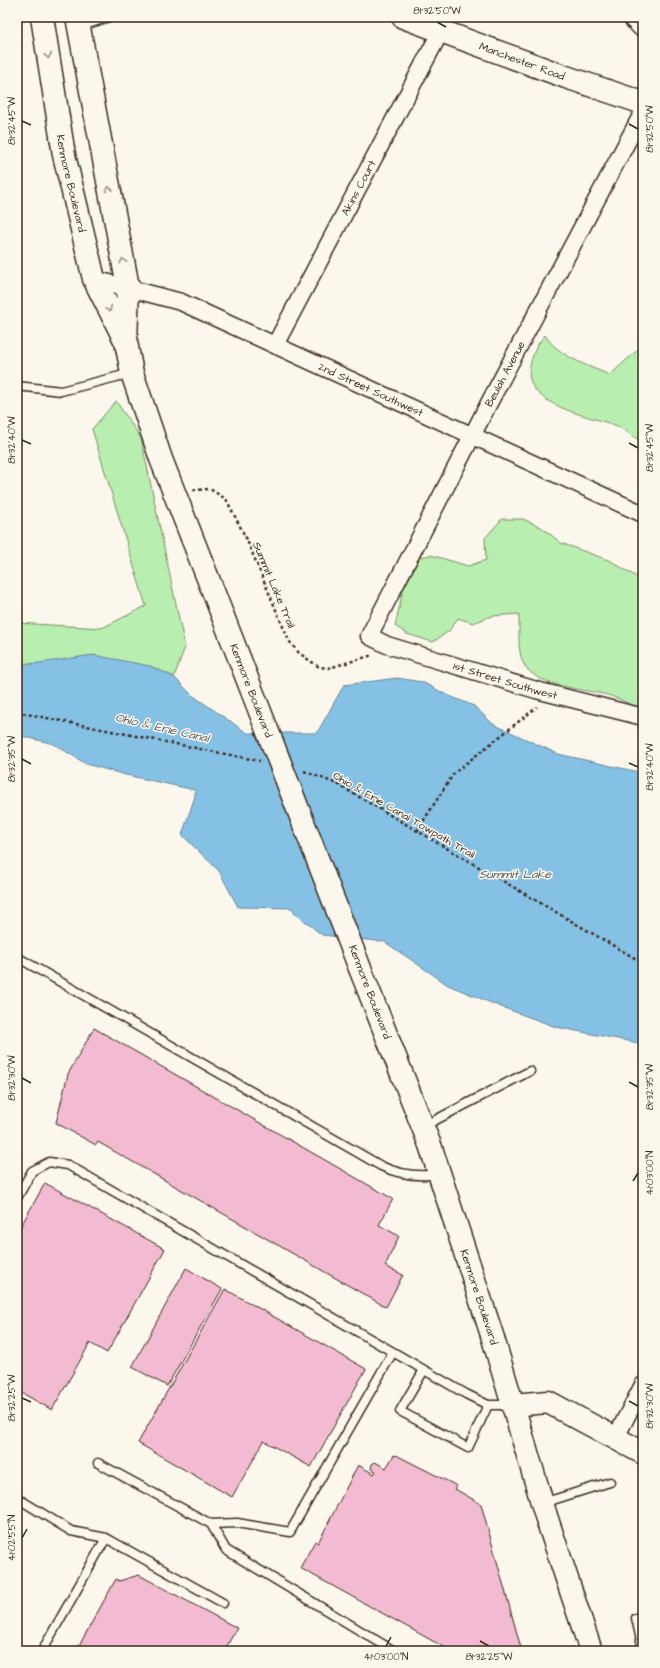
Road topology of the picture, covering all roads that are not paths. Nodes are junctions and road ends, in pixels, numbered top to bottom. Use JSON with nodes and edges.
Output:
{"nodes":[{"id":1,"x":42,"y":17,"type":"edge"},
{"id":2,"x":109,"y":17,"type":"edge"},
{"id":3,"x":403,"y":17,"type":"edge"},
{"id":4,"x":634,"y":17,"type":"edge"},
{"id":5,"x":78,"y":22,"type":"edge"},
{"id":6,"x":643,"y":26,"type":"edge"},
{"id":7,"x":441,"y":31,"type":"junction"},
{"id":8,"x":643,"y":103,"type":"edge"},
{"id":9,"x":643,"y":112,"type":"edge"},
{"id":10,"x":94,"y":279,"type":"junction"},
{"id":11,"x":128,"y":287,"type":"junction"},
{"id":12,"x":126,"y":342,"type":"junction"},
{"id":13,"x":275,"y":345,"type":"junction"},
{"id":14,"x":132,"y":373,"type":"junction"},
{"id":15,"x":17,"y":386,"type":"edge"},
{"id":16,"x":473,"y":436,"type":"junction"},
{"id":17,"x":643,"y":514,"type":"edge"},
{"id":18,"x":370,"y":636,"type":"joint"},
{"id":19,"x":643,"y":717,"type":"edge"},
{"id":20,"x":17,"y":957,"type":"edge"},
{"id":21,"x":530,"y":1071,"type":"dead end"},
{"id":22,"x":423,"y":1127,"type":"junction"},
{"id":23,"x":439,"y":1174,"type":"junction"},
{"id":24,"x":17,"y":1198,"type":"edge"},
{"id":25,"x":393,"y":1352,"type":"junction"},
{"id":26,"x":424,"y":1370,"type":"junction"},
{"id":27,"x":643,"y":1385,"type":"edge"},
{"id":28,"x":488,"y":1405,"type":"junction"},
{"id":29,"x":512,"y":1405,"type":"junction"},
{"id":30,"x":616,"y":1437,"type":"junction"},
{"id":31,"x":643,"y":1453,"type":"edge"},
{"id":32,"x":98,"y":1463,"type":"dead end"},
{"id":33,"x":610,"y":1482,"type":"dead end"},
{"id":34,"x":17,"y":1498,"type":"edge"},
{"id":35,"x":542,"y":1503,"type":"junction"},
{"id":36,"x":211,"y":1524,"type":"junction"},
{"id":37,"x":106,"y":1538,"type":"junction"},
{"id":38,"x":224,"y":1603,"type":"dead end"},
{"id":39,"x":643,"y":1616,"type":"edge"},
{"id":40,"x":643,"y":1649,"type":"edge"},
{"id":41,"x":42,"y":1651,"type":"edge"},
{"id":42,"x":394,"y":1651,"type":"edge"},
{"id":43,"x":591,"y":1651,"type":"edge"}],
"edges":[{"from":1,"to":10,"type":"main road","name":"Kenmore Boulevard","one_way":true},
{"from":2,"to":5,"type":"lane"},
{"from":3,"to":7,"type":"main road","name":"Manchester Road"},
{"from":4,"to":6,"type":"main road"},
{"from":11,"to":5,"type":"main road","name":"Kenmore Boulevard","one_way":true},
{"from":7,"to":8,"type":"main road","name":"Manchester Road"},
{"from":7,"to":13,"type":"street","name":"Akins Court"},
{"from":9,"to":16,"type":"street","name":"Beulah Avenue"},
{"from":10,"to":11,"type":"street","name":"2nd Street Southwest"},
{"from":10,"to":12,"type":"main road","name":"Kenmore Boulevard","one_way":true},
{"from":11,"to":12,"type":"main road","name":"Kenmore Boulevard"},
{"from":11,"to":13,"type":"street","name":"2nd Street Southwest"},
{"from":12,"to":14,"type":"main road","name":"Kenmore Boulevard"},
{"from":13,"to":16,"type":"street","name":"2nd Street Southwest"},
{"from":14,"to":15,"type":"lane"},
{"from":14,"to":22,"type":"main road","name":"Kenmore Boulevard","bridge":true},
{"from":16,"to":17,"type":"street","name":"2nd Street Southwest"},
{"from":16,"to":18,"type":"street","name":"Beulah Avenue"},
{"from":18,"to":19,"type":"street","name":"1st Street Southwest"},
{"from":20,"to":23,"type":"lane"},
{"from":21,"to":22,"type":"lane"},
{"from":22,"to":23,"type":"main road","name":"Kenmore Boulevard"},
{"from":23,"to":29,"type":"main road","name":"Kenmore Boulevard"},
{"from":24,"to":25,"type":"lane"},
{"from":25,"to":26,"type":"lane"},
{"from":25,"to":36,"type":"lane"},
{"from":26,"to":28,"type":"lane"},
{"from":26,"to":28,"type":"lane"},
{"from":27,"to":30,"type":"street"},
{"from":28,"to":29,"type":"lane"},
{"from":29,"to":30,"type":"main road"},
{"from":29,"to":35,"type":"main road","name":"Kenmore Boulevard"},
{"from":30,"to":31,"type":"main road"},
{"from":32,"to":36,"type":"lane"},
{"from":33,"to":35,"type":"lane"},
{"from":34,"to":37,"type":"lane"},
{"from":35,"to":43,"type":"main road","name":"Kenmore Boulevard"},
{"from":36,"to":42,"type":"lane"},
{"from":37,"to":38,"type":"lane"},
{"from":37,"to":41,"type":"lane"},
{"from":39,"to":40,"type":"lane"}]}
